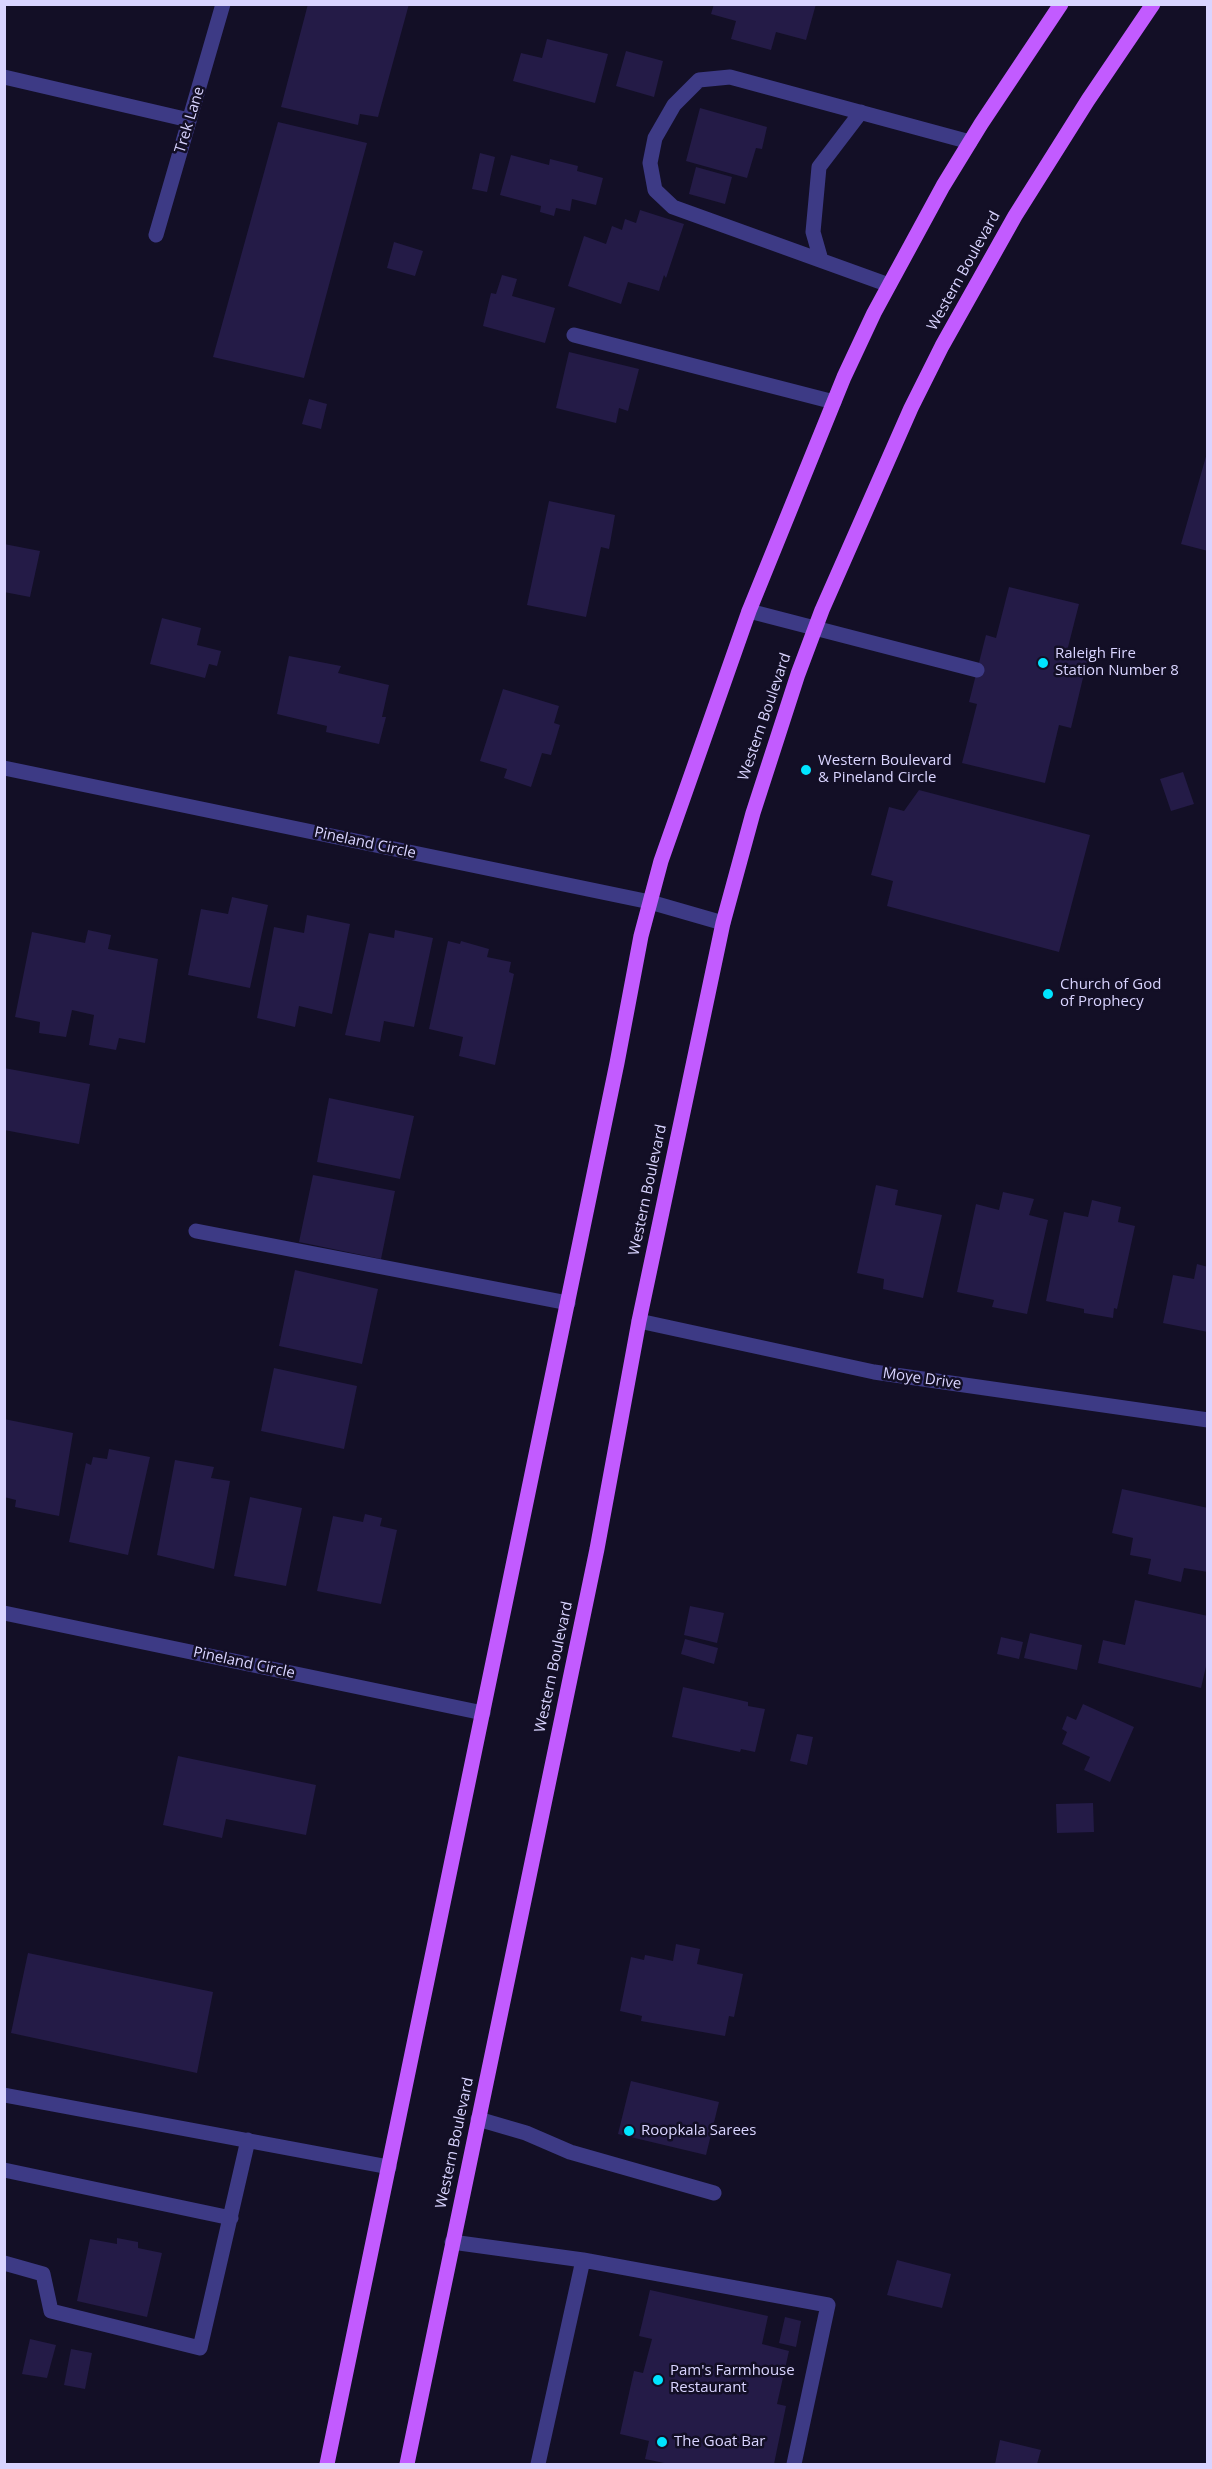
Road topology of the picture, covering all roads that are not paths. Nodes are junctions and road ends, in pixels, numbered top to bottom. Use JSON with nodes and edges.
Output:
{"nodes":[{"id":1,"x":224,"y":4,"type":"edge"},
{"id":2,"x":1060,"y":4,"type":"edge"},
{"id":3,"x":1152,"y":4,"type":"edge"},
{"id":4,"x":4,"y":77,"type":"edge"},
{"id":5,"x":861,"y":112,"type":"junction"},
{"id":6,"x":189,"y":120,"type":"junction"},
{"id":7,"x":970,"y":142,"type":"junction"},
{"id":8,"x":156,"y":235,"type":"dead end"},
{"id":9,"x":821,"y":261,"type":"junction"},
{"id":10,"x":889,"y":285,"type":"junction"},
{"id":11,"x":574,"y":335,"type":"dead end"},
{"id":12,"x":834,"y":402,"type":"junction"},
{"id":13,"x":749,"y":611,"type":"junction"},
{"id":14,"x":816,"y":628,"type":"junction"},
{"id":15,"x":977,"y":670,"type":"dead end"},
{"id":16,"x":4,"y":768,"type":"edge"},
{"id":17,"x":650,"y":902,"type":"junction"},
{"id":18,"x":723,"y":922,"type":"junction"},
{"id":19,"x":196,"y":1232,"type":"dead end"},
{"id":20,"x":568,"y":1303,"type":"junction"},
{"id":21,"x":639,"y":1321,"type":"junction"},
{"id":22,"x":1208,"y":1420,"type":"edge"},
{"id":23,"x":4,"y":1613,"type":"edge"},
{"id":24,"x":483,"y":1713,"type":"junction"},
{"id":25,"x":4,"y":2095,"type":"edge"},
{"id":26,"x":478,"y":2119,"type":"junction"},
{"id":27,"x":248,"y":2140,"type":"junction"},
{"id":28,"x":389,"y":2167,"type":"junction"},
{"id":29,"x":4,"y":2170,"type":"edge"},
{"id":30,"x":714,"y":2193,"type":"dead end"},
{"id":31,"x":231,"y":2218,"type":"junction"},
{"id":32,"x":452,"y":2242,"type":"junction"},
{"id":33,"x":583,"y":2259,"type":"junction"},
{"id":34,"x":4,"y":2263,"type":"edge"},
{"id":35,"x":327,"y":2464,"type":"edge"},
{"id":36,"x":406,"y":2464,"type":"edge"},
{"id":37,"x":538,"y":2464,"type":"edge"},
{"id":38,"x":794,"y":2464,"type":"edge"}],
"edges":[{"from":1,"to":6,"type":"street","name":"Trek Lane"},
{"from":2,"to":7,"type":"main road"},
{"from":3,"to":14,"type":"main road","name":"Western Boulevard"},
{"from":4,"to":6,"type":"street"},
{"from":5,"to":7,"type":"street"},
{"from":5,"to":9,"type":"street"},
{"from":5,"to":9,"type":"street"},
{"from":6,"to":8,"type":"street","name":"Trek Lane"},
{"from":7,"to":10,"type":"main road"},
{"from":9,"to":10,"type":"street"},
{"from":10,"to":12,"type":"main road"},
{"from":11,"to":12,"type":"street"},
{"from":12,"to":13,"type":"main road"},
{"from":13,"to":14,"type":"street"},
{"from":13,"to":17,"type":"main road"},
{"from":14,"to":15,"type":"street"},
{"from":14,"to":18,"type":"main road","name":"Western Boulevard"},
{"from":16,"to":17,"type":"street","name":"Pineland Circle"},
{"from":17,"to":18,"type":"street","name":"Pineland Circle"},
{"from":17,"to":20,"type":"main road"},
{"from":18,"to":21,"type":"main road","name":"Western Boulevard"},
{"from":19,"to":20,"type":"street"},
{"from":20,"to":24,"type":"main road"},
{"from":21,"to":22,"type":"street","name":"Moye Drive"},
{"from":21,"to":26,"type":"main road","name":"Western Boulevard"},
{"from":23,"to":24,"type":"street","name":"Pineland Circle"},
{"from":24,"to":28,"type":"main road"},
{"from":25,"to":27,"type":"street"},
{"from":26,"to":30,"type":"street"},
{"from":26,"to":32,"type":"main road","name":"Western Boulevard"},
{"from":27,"to":28,"type":"street"},
{"from":27,"to":31,"type":"street"},
{"from":28,"to":35,"type":"main road"},
{"from":29,"to":31,"type":"street"},
{"from":31,"to":34,"type":"street"},
{"from":32,"to":33,"type":"street"},
{"from":32,"to":36,"type":"main road","name":"Western Boulevard"},
{"from":33,"to":37,"type":"street"},
{"from":33,"to":38,"type":"street"}]}
